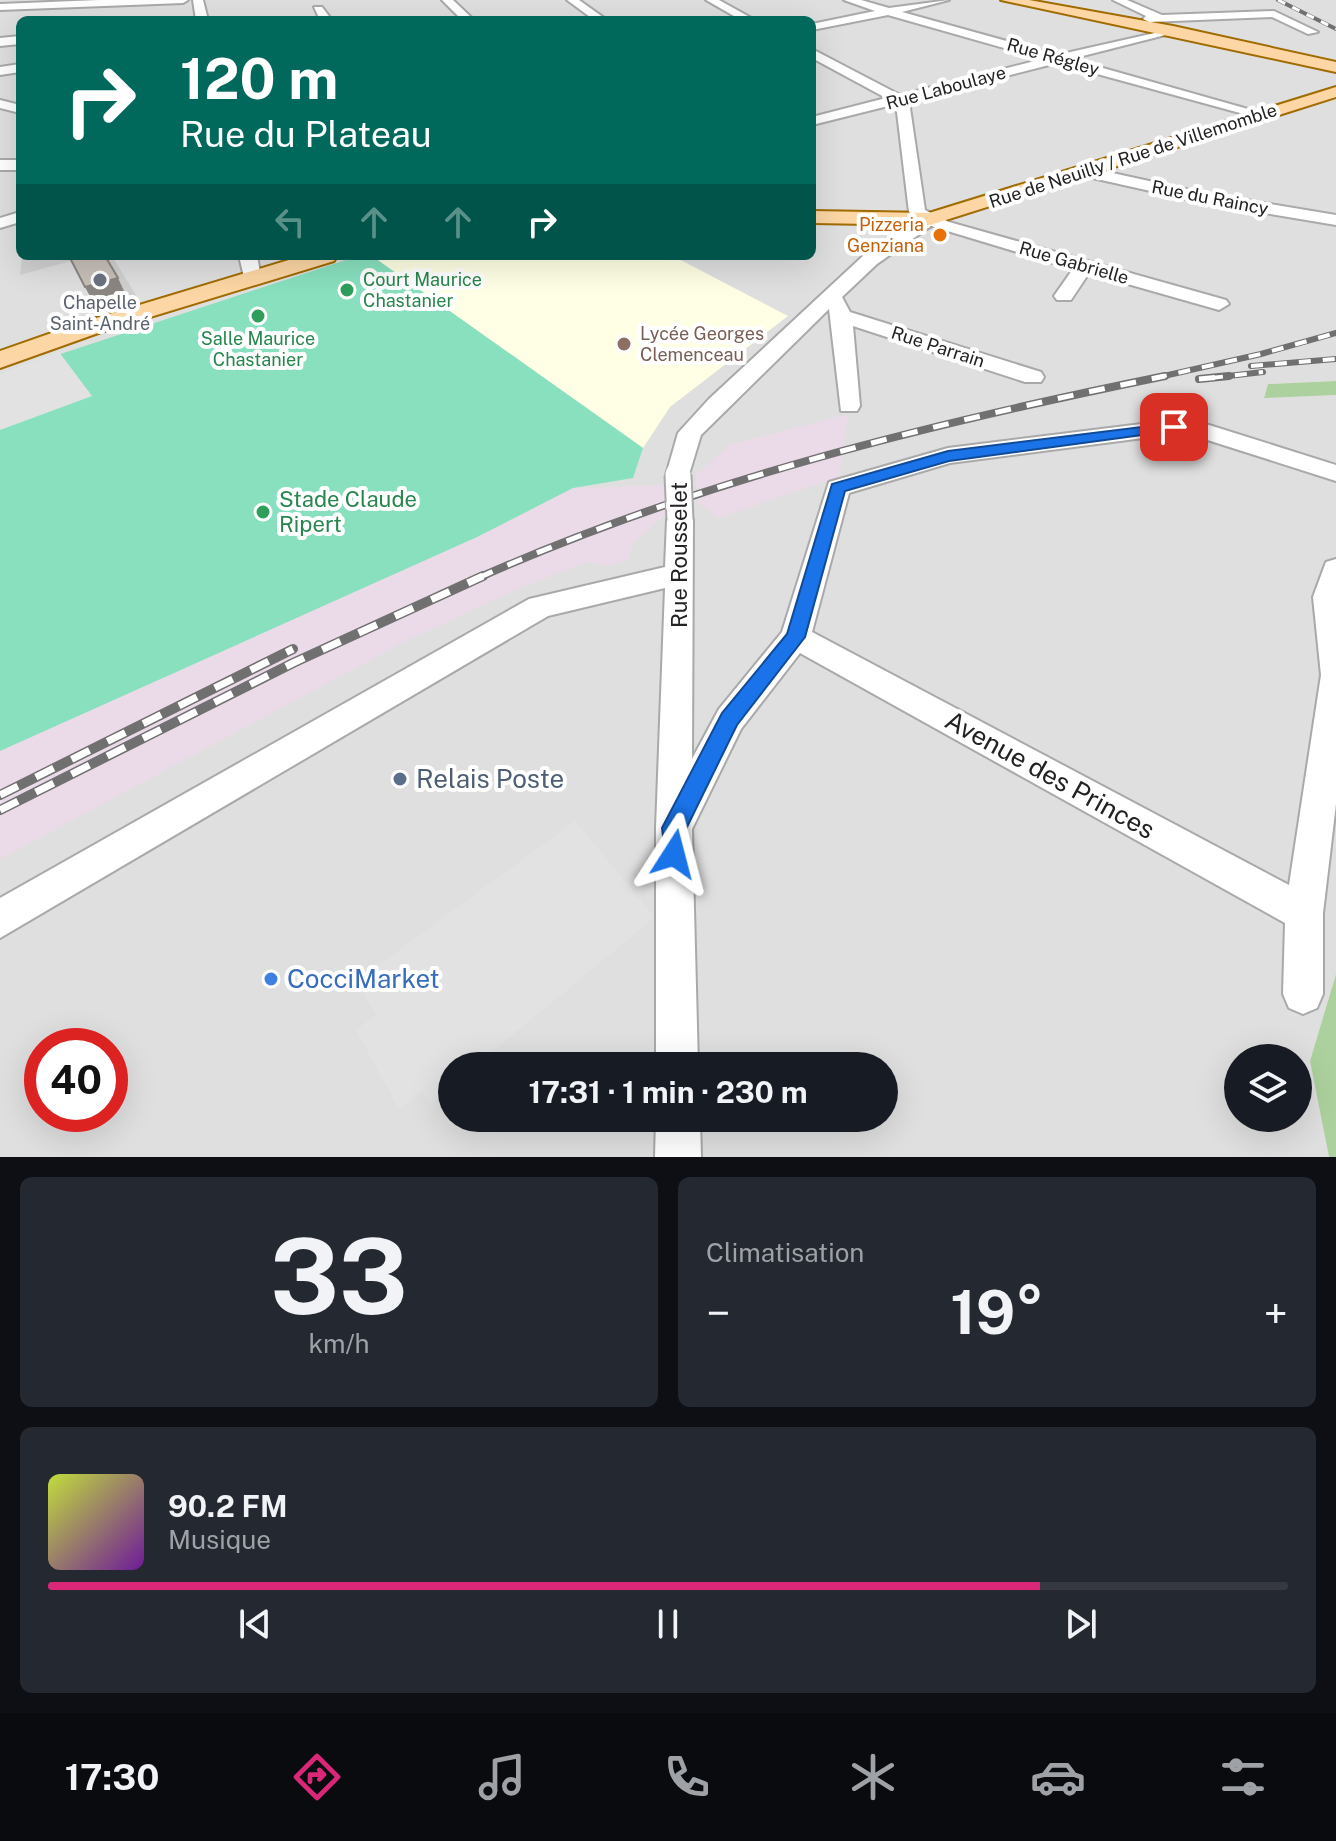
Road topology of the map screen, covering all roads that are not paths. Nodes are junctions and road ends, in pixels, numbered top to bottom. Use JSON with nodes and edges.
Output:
{"nodes":[{"id":1,"x":183,"y":0,"type":"edge"},
{"id":2,"x":447,"y":0,"type":"edge"},
{"id":3,"x":572,"y":0,"type":"edge"},
{"id":4,"x":711,"y":0,"type":"edge"},
{"id":5,"x":849,"y":0,"type":"edge"},
{"id":6,"x":944,"y":0,"type":"edge"},
{"id":7,"x":1007,"y":0,"type":"edge"},
{"id":8,"x":1118,"y":0,"type":"edge"},
{"id":9,"x":87,"y":3,"type":"junction"},
{"id":10,"x":1251,"y":3,"type":"dead end"},
{"id":11,"x":0,"y":7,"type":"edge"},
{"id":12,"x":318,"y":9,"type":"dead end"},
{"id":13,"x":889,"y":11,"type":"junction"},
{"id":14,"x":1274,"y":14,"type":"junction"},
{"id":15,"x":73,"y":16,"type":"edge"},
{"id":16,"x":323,"y":16,"type":"edge"},
{"id":17,"x":464,"y":16,"type":"edge"},
{"id":18,"x":595,"y":16,"type":"edge"},
{"id":19,"x":741,"y":16,"type":"edge"},
{"id":20,"x":1161,"y":19,"type":"junction"},
{"id":21,"x":1128,"y":22,"type":"junction"},
{"id":22,"x":816,"y":26,"type":"edge"},
{"id":23,"x":1173,"y":30,"type":"junction"},
{"id":24,"x":1312,"y":32,"type":"dead end"},
{"id":25,"x":816,"y":55,"type":"edge"},
{"id":26,"x":1059,"y":59,"type":"junction"},
{"id":27,"x":1336,"y":67,"type":"edge"},
{"id":28,"x":1336,"y":92,"type":"edge"},
{"id":29,"x":902,"y":101,"type":"junction"},
{"id":30,"x":1257,"y":116,"type":"junction"},
{"id":31,"x":816,"y":120,"type":"edge"},
{"id":32,"x":1085,"y":172,"type":"junction"},
{"id":33,"x":816,"y":217,"type":"edge"},
{"id":34,"x":930,"y":219,"type":"junction"},
{"id":35,"x":1336,"y":220,"type":"edge"},
{"id":36,"x":298,"y":260,"type":"edge"},
{"id":37,"x":250,"y":267,"type":"edge"},
{"id":38,"x":1084,"y":267,"type":"junction"},
{"id":39,"x":832,"y":296,"type":"junction"},
{"id":40,"x":1064,"y":296,"type":"dead end"},
{"id":41,"x":1219,"y":304,"type":"dead end"},
{"id":42,"x":842,"y":316,"type":"junction"},
{"id":43,"x":0,"y":360,"type":"edge"},
{"id":44,"x":1033,"y":377,"type":"dead end"},
{"id":45,"x":849,"y":406,"type":"dead end"},
{"id":46,"x":1336,"y":473,"type":"edge"},
{"id":47,"x":1336,"y":569,"type":"edge"},
{"id":48,"x":681,"y":575,"type":"junction"},
{"id":49,"x":796,"y":637,"type":"junction"},
{"id":50,"x":674,"y":828,"type":"junction"},
{"id":51,"x":1304,"y":913,"type":"junction"},
{"id":52,"x":0,"y":919,"type":"edge"},
{"id":53,"x":1303,"y":994,"type":"dead end"},
{"id":54,"x":677,"y":1052,"type":"edge"},
{"id":55,"x":678,"y":1132,"type":"edge"},
{"id":56,"x":678,"y":1157,"type":"edge"}],
"edges":[{"from":1,"to":9,"type":"street"},
{"from":2,"to":17,"type":"street"},
{"from":3,"to":18,"type":"street"},
{"from":4,"to":19,"type":"street"},
{"from":5,"to":13,"type":"street","name":"Rue Régley"},
{"from":6,"to":13,"type":"street"},
{"from":7,"to":21,"type":"main road"},
{"from":8,"to":20,"type":"street"},
{"from":9,"to":11,"type":"street"},
{"from":9,"to":15,"type":"street"},
{"from":10,"to":14,"type":"street"},
{"from":12,"to":16,"type":"street"},
{"from":13,"to":22,"type":"street"},
{"from":13,"to":26,"type":"street","name":"Rue Régley"},
{"from":14,"to":20,"type":"street"},
{"from":14,"to":24,"type":"street"},
{"from":20,"to":21,"type":"street"},
{"from":21,"to":23,"type":"main road"},
{"from":23,"to":26,"type":"street","name":"Rue Laboulaye"},
{"from":23,"to":27,"type":"main road"},
{"from":25,"to":29,"type":"street"},
{"from":26,"to":29,"type":"street","name":"Rue Laboulaye"},
{"from":26,"to":30,"type":"street","name":"Rue Régley"},
{"from":28,"to":30,"type":"main road","name":"Rue de Neuilly / Rue de Villemomble"},
{"from":29,"to":31,"type":"street","name":"Rue Laboulaye"},
{"from":29,"to":34,"type":"street"},
{"from":30,"to":32,"type":"main road","name":"Rue de Neuilly / Rue de Villemomble"},
{"from":32,"to":34,"type":"main road","name":"Rue de Neuilly / Rue de Villemomble"},
{"from":32,"to":35,"type":"street","name":"Rue du Raincy"},
{"from":33,"to":34,"type":"main road","name":"Rue de Neuilly / Rue de Villemomble"},
{"from":34,"to":38,"type":"street","name":"Rue Gabrielle"},
{"from":34,"to":39,"type":"street","name":"Rue Rousselet"},
{"from":36,"to":37,"type":"main road"},
{"from":37,"to":43,"type":"main road"},
{"from":38,"to":40,"type":"street"},
{"from":38,"to":41,"type":"street","name":"Rue Gabrielle"},
{"from":39,"to":42,"type":"street"},
{"from":39,"to":48,"type":"street","name":"Rue Rousselet","bridge":true},
{"from":42,"to":44,"type":"street","name":"Rue Parrain"},
{"from":42,"to":45,"type":"street"},
{"from":46,"to":49,"type":"street"},
{"from":47,"to":51,"type":"street"},
{"from":48,"to":50,"type":"street","name":"Rue Rousselet"},
{"from":48,"to":52,"type":"street"},
{"from":49,"to":50,"type":"street"},
{"from":49,"to":51,"type":"street","name":"Avenue des Princes"},
{"from":50,"to":54,"type":"street","name":"Rue Rousselet"},
{"from":51,"to":53,"type":"street"},
{"from":55,"to":56,"type":"street"}]}
